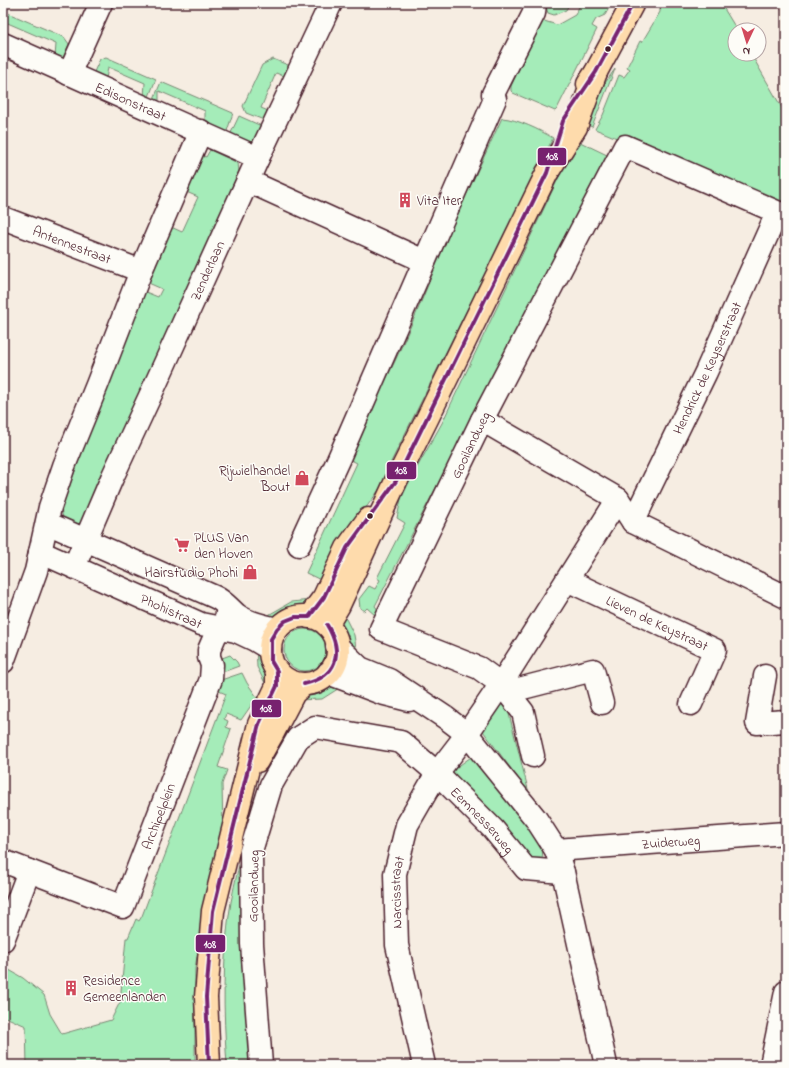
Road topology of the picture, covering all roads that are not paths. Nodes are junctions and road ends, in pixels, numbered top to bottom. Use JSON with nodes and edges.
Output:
{"nodes":[{"id":1,"x":101,"y":3,"type":"edge"},
{"id":2,"x":331,"y":3,"type":"edge"},
{"id":3,"x":536,"y":3,"type":"edge"},
{"id":4,"x":633,"y":3,"type":"edge"},
{"id":5,"x":3,"y":44,"type":"edge"},
{"id":6,"x":69,"y":74,"type":"junction"},
{"id":7,"x":201,"y":131,"type":"junction"},
{"id":8,"x":258,"y":158,"type":"junction"},
{"id":9,"x":248,"y":181,"type":"junction"},
{"id":10,"x":781,"y":214,"type":"edge"},
{"id":11,"x":3,"y":218,"type":"edge"},
{"id":12,"x":424,"y":261,"type":"junction"},
{"id":13,"x":141,"y":271,"type":"junction"},
{"id":14,"x":482,"y":420,"type":"junction"},
{"id":15,"x":618,"y":499,"type":"junction"},
{"id":16,"x":633,"y":522,"type":"junction"},
{"id":17,"x":46,"y":523,"type":"junction"},
{"id":18,"x":86,"y":539,"type":"junction"},
{"id":19,"x":299,"y":545,"type":"dead end"},
{"id":20,"x":40,"y":552,"type":"junction"},
{"id":21,"x":74,"y":567,"type":"junction"},
{"id":22,"x":567,"y":580,"type":"junction"},
{"id":23,"x":786,"y":595,"type":"edge"},
{"id":24,"x":228,"y":606,"type":"junction"},
{"id":25,"x":318,"y":621,"type":"junction"},
{"id":26,"x":220,"y":628,"type":"junction"},
{"id":27,"x":276,"y":629,"type":"junction"},
{"id":28,"x":337,"y":646,"type":"junction"},
{"id":29,"x":5,"y":650,"type":"edge"},
{"id":30,"x":270,"y":650,"type":"junction"},
{"id":31,"x":277,"y":671,"type":"junction"},
{"id":32,"x":328,"y":673,"type":"junction"},
{"id":33,"x":765,"y":676,"type":"dead end"},
{"id":34,"x":304,"y":684,"type":"junction"},
{"id":35,"x":504,"y":688,"type":"junction"},
{"id":36,"x":422,"y":703,"type":"junction"},
{"id":37,"x":602,"y":703,"type":"dead end"},
{"id":38,"x":691,"y":704,"type":"dead end"},
{"id":39,"x":786,"y":721,"type":"edge"},
{"id":40,"x":315,"y":727,"type":"joint"},
{"id":41,"x":467,"y":734,"type":"junction"},
{"id":42,"x":533,"y":756,"type":"dead end"},
{"id":43,"x":437,"y":773,"type":"junction"},
{"id":44,"x":244,"y":783,"type":"junction"},
{"id":45,"x":786,"y":833,"type":"edge"},
{"id":46,"x":556,"y":850,"type":"junction"},
{"id":47,"x":3,"y":861,"type":"edge"},
{"id":48,"x":29,"y":871,"type":"junction"},
{"id":49,"x":563,"y":872,"type":"junction"},
{"id":50,"x":3,"y":940,"type":"edge"},
{"id":51,"x":786,"y":992,"type":"edge"},
{"id":52,"x":209,"y":1065,"type":"edge"},
{"id":53,"x":261,"y":1065,"type":"edge"},
{"id":54,"x":424,"y":1065,"type":"edge"},
{"id":55,"x":606,"y":1065,"type":"edge"},
{"id":56,"x":771,"y":1065,"type":"edge"}],
"edges":[{"from":1,"to":6,"type":"street"},
{"from":2,"to":8,"type":"street","name":"Zenderlaan"},
{"from":3,"to":12,"type":"street"},
{"from":4,"to":25,"type":"main road"},
{"from":5,"to":6,"type":"street","name":"Edisonstraat"},
{"from":6,"to":7,"type":"street","name":"Edisonstraat"},
{"from":7,"to":8,"type":"street","name":"Edisonstraat"},
{"from":7,"to":13,"type":"street"},
{"from":8,"to":9,"type":"street","name":"Zenderlaan"},
{"from":9,"to":12,"type":"street"},
{"from":9,"to":18,"type":"street","name":"Zenderlaan"},
{"from":10,"to":14,"type":"street","name":"Gooilandweg"},
{"from":10,"to":16,"type":"street","name":"Hendrick de Keyserstraat"},
{"from":11,"to":13,"type":"street","name":"Antennestraat"},
{"from":12,"to":19,"type":"street"},
{"from":13,"to":17,"type":"street"},
{"from":14,"to":15,"type":"street"},
{"from":14,"to":35,"type":"street","name":"Gooilandweg"},
{"from":15,"to":16,"type":"street"},
{"from":15,"to":22,"type":"street"},
{"from":16,"to":23,"type":"street"},
{"from":17,"to":18,"type":"street"},
{"from":17,"to":20,"type":"street"},
{"from":18,"to":21,"type":"street","name":"Zenderlaan"},
{"from":18,"to":24,"type":"street"},
{"from":20,"to":21,"type":"street","name":"Phohistraat"},
{"from":20,"to":29,"type":"street"},
{"from":21,"to":26,"type":"street","name":"Phohistraat"},
{"from":22,"to":35,"type":"street"},
{"from":22,"to":38,"type":"street","name":"Lieven de Keystraat"},
{"from":24,"to":26,"type":"street","name":"Archipelplein"},
{"from":24,"to":27,"type":"street"},
{"from":25,"to":27,"type":"main road"},
{"from":25,"to":28,"type":"main road"},
{"from":26,"to":30,"type":"street","name":"Phohistraat"},
{"from":26,"to":48,"type":"street","name":"Archipelplein"},
{"from":27,"to":30,"type":"main road"},
{"from":28,"to":32,"type":"main road"},
{"from":28,"to":36,"type":"street"},
{"from":30,"to":31,"type":"main road"},
{"from":31,"to":34,"type":"main road"},
{"from":31,"to":44,"type":"main road","name":"Gooilandweg"},
{"from":32,"to":34,"type":"main road"},
{"from":32,"to":36,"type":"street"},
{"from":33,"to":39,"type":"street"},
{"from":34,"to":44,"type":"main road","name":"Gooilandweg"},
{"from":35,"to":37,"type":"street"},
{"from":35,"to":41,"type":"street"},
{"from":35,"to":42,"type":"street"},
{"from":36,"to":41,"type":"street"},
{"from":40,"to":43,"type":"street","name":"Eemnesserweg"},
{"from":40,"to":53,"type":"street","name":"Gooilandweg"},
{"from":41,"to":43,"type":"street","name":"Narcisstraat"},
{"from":41,"to":46,"type":"street"},
{"from":43,"to":49,"type":"street","name":"Eemnesserweg"},
{"from":43,"to":54,"type":"street","name":"Narcisstraat"},
{"from":44,"to":52,"type":"main road","name":"Gooilandweg"},
{"from":45,"to":46,"type":"street","name":"Zuiderweg"},
{"from":46,"to":49,"type":"street"},
{"from":47,"to":48,"type":"street","name":"Archipelplein"},
{"from":48,"to":50,"type":"street"},
{"from":49,"to":55,"type":"street"},
{"from":51,"to":56,"type":"street"}]}
